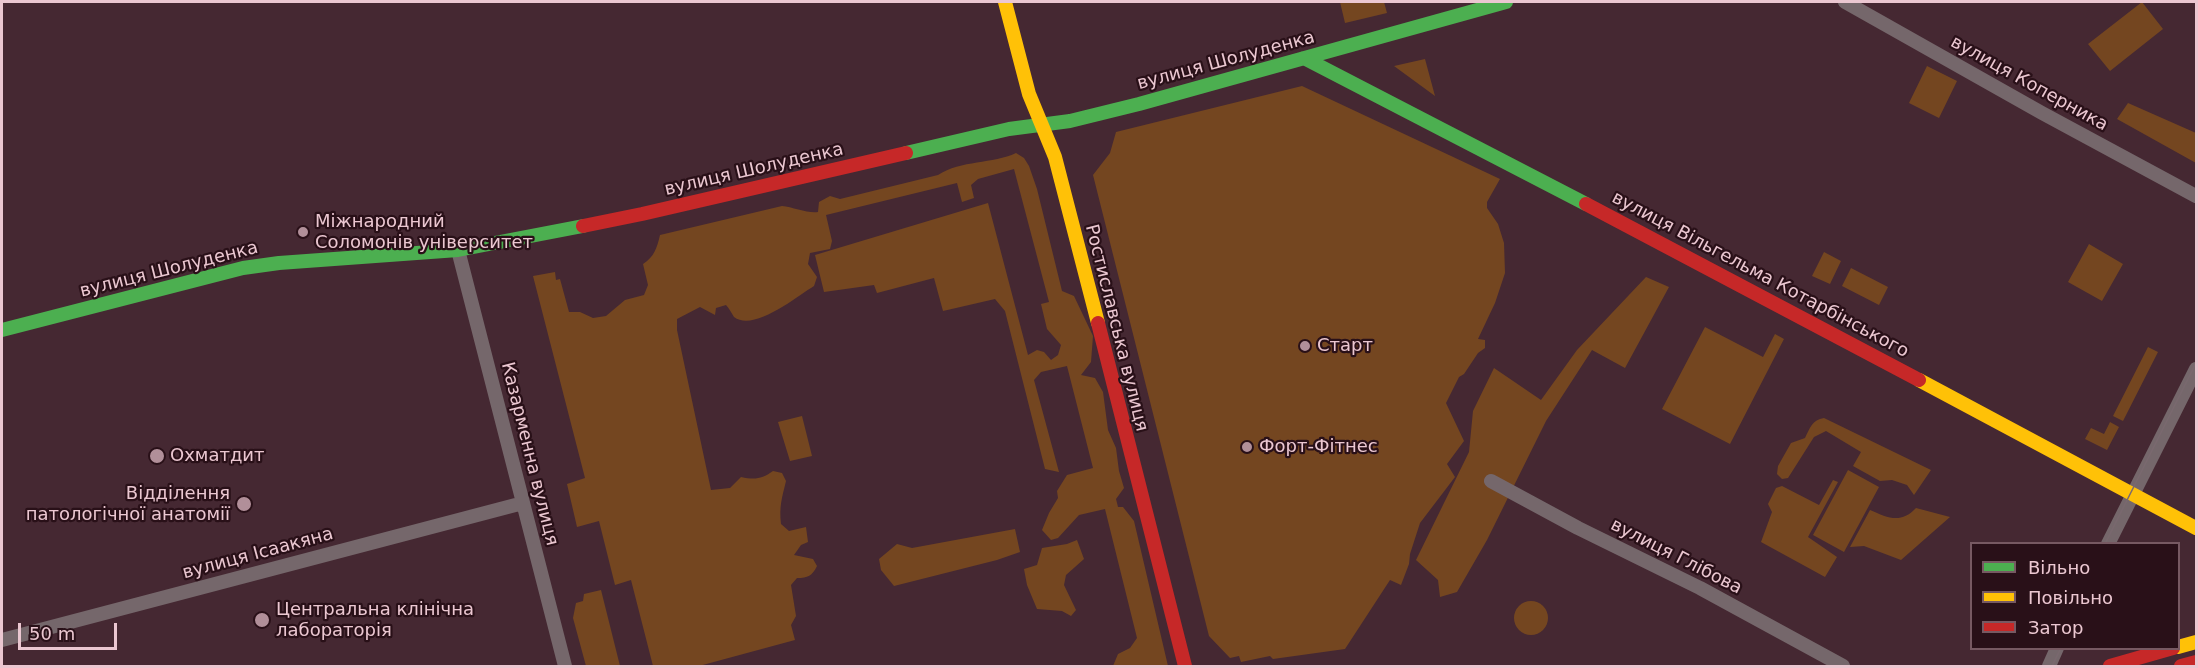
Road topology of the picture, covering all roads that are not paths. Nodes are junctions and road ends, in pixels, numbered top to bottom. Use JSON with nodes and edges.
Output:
{"nodes":[{"id":1,"x":1005,"y":2,"type":"edge"},
{"id":2,"x":1506,"y":2,"type":"edge"},
{"id":3,"x":1845,"y":2,"type":"edge"},
{"id":4,"x":1304,"y":58,"type":"junction"},
{"id":5,"x":1042,"y":126,"type":"junction"},
{"id":6,"x":2196,"y":195,"type":"edge"},
{"id":7,"x":458,"y":250,"type":"junction"},
{"id":8,"x":2,"y":330,"type":"edge"},
{"id":9,"x":2196,"y":369,"type":"edge"},
{"id":10,"x":1491,"y":481,"type":"dead end"},
{"id":11,"x":2133,"y":494,"type":"junction"},
{"id":12,"x":523,"y":503,"type":"junction"},
{"id":13,"x":2196,"y":528,"type":"edge"},
{"id":14,"x":2109,"y":542,"type":"edge"},
{"id":15,"x":2,"y":640,"type":"edge"},
{"id":16,"x":2196,"y":642,"type":"edge"},
{"id":17,"x":2180,"y":646,"type":"edge"},
{"id":18,"x":2056,"y":650,"type":"edge"},
{"id":19,"x":2166,"y":650,"type":"edge"},
{"id":20,"x":2196,"y":662,"type":"edge"},
{"id":21,"x":566,"y":666,"type":"edge"},
{"id":22,"x":1185,"y":666,"type":"edge"},
{"id":23,"x":1843,"y":666,"type":"edge"},
{"id":24,"x":2049,"y":666,"type":"edge"},
{"id":25,"x":2110,"y":666,"type":"edge"},
{"id":26,"x":2181,"y":666,"type":"edge"}],
"edges":[{"from":1,"to":5,"type":"street","name":"Ростиславська вулиця"},
{"from":2,"to":4,"type":"street","name":"вулиця Шолуденка"},
{"from":3,"to":6,"type":"street","name":"вулиця Коперника"},
{"from":4,"to":5,"type":"street","name":"вулиця Шолуденка"},
{"from":4,"to":11,"type":"street","name":"вулиця Вільгельма Котарбінського"},
{"from":5,"to":7,"type":"street","name":"вулиця Шолуденка"},
{"from":5,"to":22,"type":"street","name":"Ростиславська вулиця"},
{"from":7,"to":8,"type":"street","name":"вулиця Шолуденка"},
{"from":7,"to":12,"type":"street","name":"Казарменна вулиця"},
{"from":9,"to":11,"type":"street"},
{"from":10,"to":23,"type":"street","name":"вулиця Глібова"},
{"from":11,"to":13,"type":"street","name":"вулиця Вільгельма Котарбінського"},
{"from":11,"to":14,"type":"street"},
{"from":12,"to":15,"type":"street","name":"вулиця Ісаакяна"},
{"from":12,"to":21,"type":"street","name":"Казарменна вулиця"},
{"from":16,"to":17,"type":"street"},
{"from":18,"to":24,"type":"street"},
{"from":19,"to":25,"type":"street"},
{"from":20,"to":26,"type":"street"}]}
